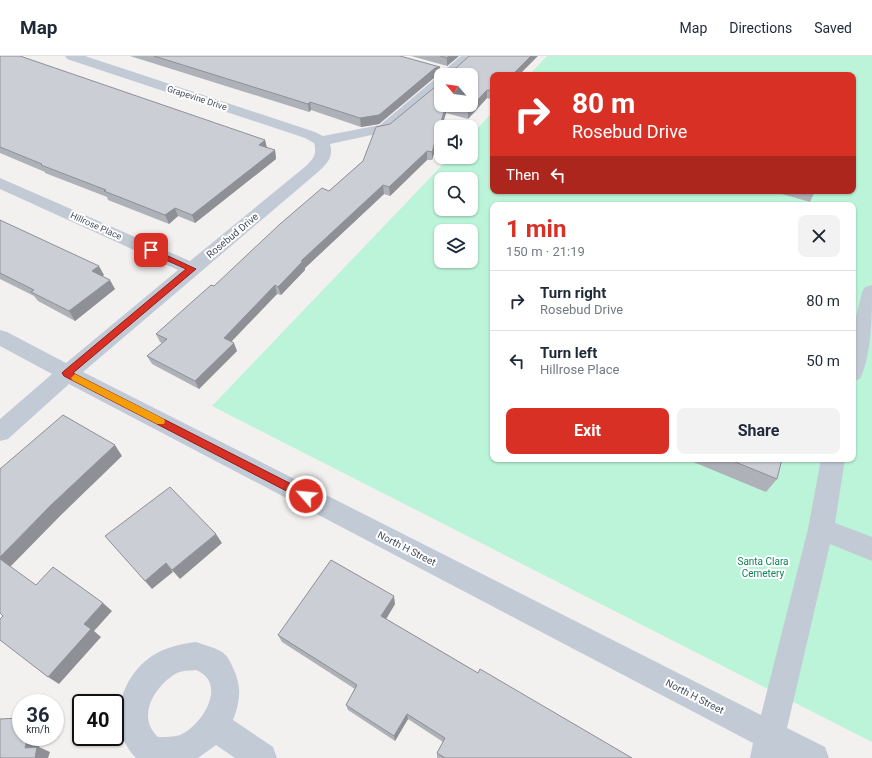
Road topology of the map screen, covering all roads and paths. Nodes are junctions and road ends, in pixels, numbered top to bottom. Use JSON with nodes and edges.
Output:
{"nodes":[{"id":1,"x":72,"y":56,"type":"edge"},
{"id":2,"x":469,"y":56,"type":"edge"},
{"id":3,"x":452,"y":68,"type":"edge"},
{"id":4,"x":434,"y":84,"type":"edge"},
{"id":5,"x":321,"y":141,"type":"junction"},
{"id":6,"x":0,"y":183,"type":"edge"},
{"id":7,"x":192,"y":269,"type":"junction"},
{"id":8,"x":872,"y":292,"type":"edge"},
{"id":9,"x":0,"y":337,"type":"edge"},
{"id":10,"x":856,"y":360,"type":"edge"},
{"id":11,"x":67,"y":373,"type":"junction"},
{"id":12,"x":0,"y":432,"type":"edge"},
{"id":13,"x":832,"y":462,"type":"edge"},
{"id":14,"x":821,"y":529,"type":"junction"},
{"id":15,"x":872,"y":549,"type":"edge"},
{"id":16,"x":216,"y":727,"type":"dead end"},
{"id":17,"x":767,"y":746,"type":"edge"},
{"id":18,"x":262,"y":758,"type":"edge"},
{"id":19,"x":814,"y":758,"type":"edge"}],
"edges":[{"from":1,"to":5,"type":"street","name":"Grapevine Drive"},
{"from":2,"to":3,"type":"street"},
{"from":4,"to":5,"type":"street"},
{"from":5,"to":7,"type":"street","name":"Rosebud Drive"},
{"from":6,"to":7,"type":"street","name":"Hillrose Place"},
{"from":7,"to":11,"type":"street","name":"Rosebud Drive"},
{"from":8,"to":10,"type":"street"},
{"from":9,"to":11,"type":"street","name":"North H Street"},
{"from":11,"to":12,"type":"street","name":"Rosebud Drive"},
{"from":11,"to":17,"type":"street","name":"North H Street"},
{"from":13,"to":14,"type":"street"},
{"from":14,"to":15,"type":"street"},
{"from":14,"to":17,"type":"street"},
{"from":16,"to":18,"type":"street"},
{"from":17,"to":19,"type":"street","name":"North H Street"}]}
